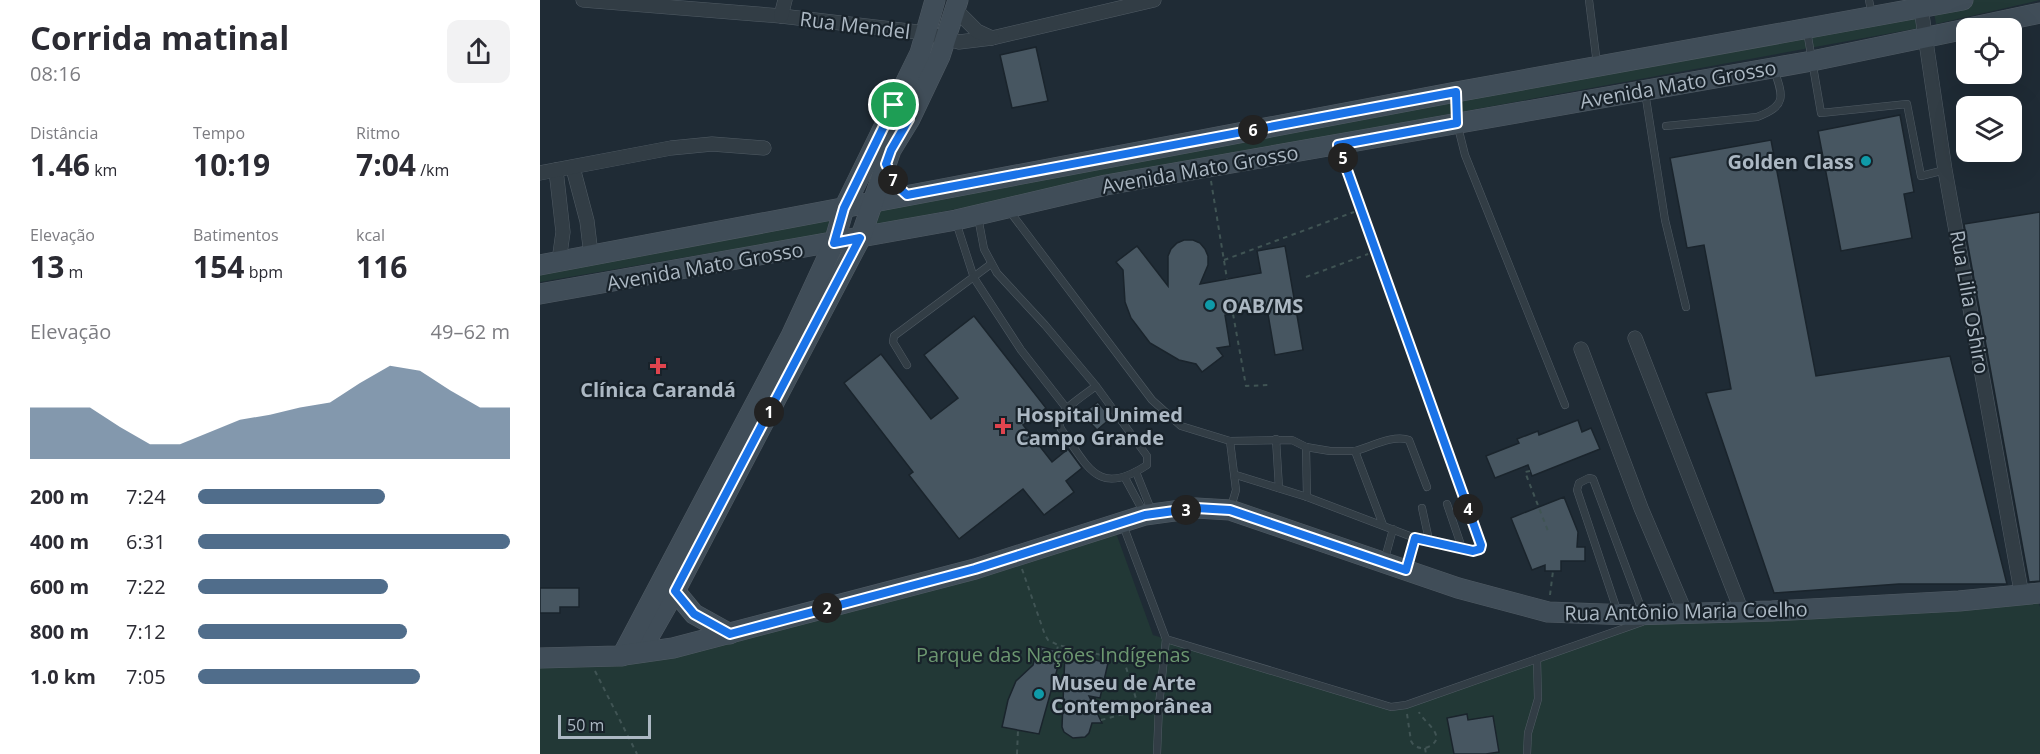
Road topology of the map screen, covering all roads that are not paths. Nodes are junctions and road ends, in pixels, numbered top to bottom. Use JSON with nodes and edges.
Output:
{"nodes":[{"id":1,"x":583,"y":0,"type":"edge"},
{"id":2,"x":785,"y":0,"type":"edge"},
{"id":3,"x":935,"y":0,"type":"edge"},
{"id":4,"x":1154,"y":0,"type":"edge"},
{"id":5,"x":1589,"y":0,"type":"edge"},
{"id":6,"x":1963,"y":0,"type":"edge"},
{"id":7,"x":626,"y":2,"type":"edge"},
{"id":8,"x":957,"y":5,"type":"edge"},
{"id":9,"x":1907,"y":7,"type":"edge"},
{"id":10,"x":1871,"y":9,"type":"edge"},
{"id":11,"x":2040,"y":13,"type":"edge"},
{"id":12,"x":781,"y":16,"type":"junction"},
{"id":13,"x":2018,"y":18,"type":"edge"},
{"id":14,"x":1807,"y":30,"type":"junction"},
{"id":15,"x":1956,"y":32,"type":"edge"},
{"id":16,"x":926,"y":33,"type":"junction"},
{"id":17,"x":992,"y":38,"type":"junction"},
{"id":18,"x":1925,"y":38,"type":"junction"},
{"id":19,"x":946,"y":40,"type":"junction"},
{"id":20,"x":1812,"y":61,"type":"junction"},
{"id":21,"x":1598,"y":67,"type":"junction"},
{"id":22,"x":1773,"y":68,"type":"junction"},
{"id":23,"x":902,"y":89,"type":"junction"},
{"id":24,"x":1645,"y":90,"type":"junction"},
{"id":25,"x":1456,"y":92,"type":"junction"},
{"id":26,"x":909,"y":119,"type":"junction"},
{"id":27,"x":1457,"y":123,"type":"junction"},
{"id":28,"x":1666,"y":126,"type":"dead end"},
{"id":29,"x":1338,"y":145,"type":"junction"},
{"id":30,"x":764,"y":148,"type":"dead end"},
{"id":31,"x":1126,"y":154,"type":"junction"},
{"id":32,"x":886,"y":164,"type":"junction"},
{"id":33,"x":573,"y":168,"type":"junction"},
{"id":34,"x":556,"y":170,"type":"junction"},
{"id":35,"x":1946,"y":170,"type":"junction"},
{"id":36,"x":540,"y":173,"type":"edge"},
{"id":37,"x":1106,"y":185,"type":"junction"},
{"id":38,"x":907,"y":195,"type":"junction"},
{"id":39,"x":873,"y":202,"type":"junction"},
{"id":40,"x":1007,"y":207,"type":"junction"},
{"id":41,"x":844,"y":208,"type":"junction"},
{"id":42,"x":977,"y":216,"type":"junction"},
{"id":43,"x":956,"y":220,"type":"junction"},
{"id":44,"x":860,"y":238,"type":"junction"},
{"id":45,"x":834,"y":243,"type":"junction"},
{"id":46,"x":591,"y":255,"type":"junction"},
{"id":47,"x":550,"y":263,"type":"edge"},
{"id":48,"x":991,"y":264,"type":"junction"},
{"id":49,"x":974,"y":278,"type":"junction"},
{"id":50,"x":562,"y":291,"type":"junction"},
{"id":51,"x":540,"y":294,"type":"edge"},
{"id":52,"x":1686,"y":307,"type":"dead end"},
{"id":53,"x":1635,"y":338,"type":"dead end"},
{"id":54,"x":1581,"y":349,"type":"dead end"},
{"id":55,"x":907,"y":364,"type":"dead end"},
{"id":56,"x":1096,"y":386,"type":"junction"},
{"id":57,"x":1565,"y":405,"type":"dead end"},
{"id":58,"x":1067,"y":409,"type":"junction"},
{"id":59,"x":1276,"y":439,"type":"junction"},
{"id":60,"x":1230,"y":441,"type":"junction"},
{"id":61,"x":1306,"y":447,"type":"junction"},
{"id":62,"x":1355,"y":451,"type":"junction"},
{"id":63,"x":1136,"y":472,"type":"junction"},
{"id":64,"x":1236,"y":475,"type":"junction"},
{"id":65,"x":1125,"y":478,"type":"junction"},
{"id":66,"x":1427,"y":487,"type":"dead end"},
{"id":67,"x":1279,"y":488,"type":"junction"},
{"id":68,"x":1306,"y":497,"type":"junction"},
{"id":69,"x":1447,"y":504,"type":"dead end"},
{"id":70,"x":1422,"y":508,"type":"dead end"},
{"id":71,"x":1230,"y":510,"type":"junction"},
{"id":72,"x":1149,"y":514,"type":"junction"},
{"id":73,"x":1122,"y":522,"type":"junction"},
{"id":74,"x":1383,"y":525,"type":"junction"},
{"id":75,"x":1393,"y":529,"type":"junction"},
{"id":76,"x":1415,"y":538,"type":"junction"},
{"id":77,"x":1429,"y":540,"type":"junction"},
{"id":78,"x":1462,"y":548,"type":"junction"},
{"id":79,"x":1384,"y":562,"type":"junction"},
{"id":80,"x":1406,"y":570,"type":"junction"},
{"id":81,"x":675,"y":591,"type":"junction"},
{"id":82,"x":2031,"y":595,"type":"edge"},
{"id":83,"x":1742,"y":612,"type":"junction"},
{"id":84,"x":1618,"y":614,"type":"junction"},
{"id":85,"x":1686,"y":614,"type":"junction"},
{"id":86,"x":1654,"y":615,"type":"junction"},
{"id":87,"x":730,"y":634,"type":"junction"},
{"id":88,"x":1166,"y":639,"type":"junction"},
{"id":89,"x":642,"y":652,"type":"junction"},
{"id":90,"x":622,"y":656,"type":"junction"},
{"id":91,"x":540,"y":658,"type":"edge"},
{"id":92,"x":1537,"y":659,"type":"junction"},
{"id":93,"x":1157,"y":754,"type":"edge"},
{"id":94,"x":1527,"y":754,"type":"edge"}],
"edges":[{"from":1,"to":7,"type":"street","name":"Rua Mendel"},
{"from":2,"to":12,"type":"street"},
{"from":3,"to":16,"type":"main road"},
{"from":4,"to":17,"type":"street","name":"Rua Mendel"},
{"from":5,"to":21,"type":"lane"},
{"from":6,"to":9,"type":"main road","name":"Avenida Mato Grosso"},
{"from":7,"to":12,"type":"street","name":"Rua Mendel"},
{"from":8,"to":17,"type":"street"},
{"from":8,"to":19,"type":"main road"},
{"from":9,"to":10,"type":"main road","name":"Avenida Mato Grosso"},
{"from":9,"to":18,"type":"street","name":"Rua Lilia Oshiro"},
{"from":10,"to":14,"type":"main road","name":"Avenida Mato Grosso"},
{"from":11,"to":13,"type":"main road","name":"Avenida Mato Grosso"},
{"from":12,"to":16,"type":"street","name":"Rua Mendel"},
{"from":14,"to":20,"type":"lane"},
{"from":14,"to":21,"type":"main road","name":"Avenida Mato Grosso"},
{"from":15,"to":18,"type":"main road","name":"Avenida Mato Grosso"},
{"from":16,"to":19,"type":"street","name":"Rua Mendel"},
{"from":16,"to":23,"type":"main road"},
{"from":17,"to":19,"type":"street","name":"Rua Mendel"},
{"from":18,"to":20,"type":"main road","name":"Avenida Mato Grosso"},
{"from":18,"to":35,"type":"street","name":"Rua Lilia Oshiro"},
{"from":19,"to":26,"type":"main road"},
{"from":20,"to":22,"type":"main road","name":"Avenida Mato Grosso"},
{"from":20,"to":35,"type":"lane"},
{"from":21,"to":25,"type":"main road","name":"Avenida Mato Grosso"},
{"from":22,"to":24,"type":"main road","name":"Avenida Mato Grosso"},
{"from":22,"to":28,"type":"lane"},
{"from":23,"to":26,"type":"main road"},
{"from":23,"to":41,"type":"main road"},
{"from":24,"to":27,"type":"main road","name":"Avenida Mato Grosso"},
{"from":24,"to":52,"type":"lane"},
{"from":25,"to":27,"type":"lane"},
{"from":25,"to":31,"type":"main road","name":"Avenida Mato Grosso"},
{"from":26,"to":32,"type":"main road"},
{"from":27,"to":29,"type":"main road","name":"Avenida Mato Grosso"},
{"from":27,"to":57,"type":"lane"},
{"from":29,"to":37,"type":"main road","name":"Avenida Mato Grosso"},
{"from":29,"to":78,"type":"lane"},
{"from":30,"to":33,"type":"street"},
{"from":31,"to":37,"type":"main road"},
{"from":31,"to":38,"type":"main road","name":"Avenida Mato Grosso"},
{"from":32,"to":38,"type":"main road"},
{"from":32,"to":39,"type":"main road"},
{"from":33,"to":34,"type":"street"},
{"from":33,"to":46,"type":"street"},
{"from":34,"to":36,"type":"street"},
{"from":34,"to":47,"type":"street"},
{"from":35,"to":82,"type":"street","name":"Rua Lilia Oshiro"},
{"from":37,"to":40,"type":"main road","name":"Avenida Mato Grosso"},
{"from":38,"to":39,"type":"main road","name":"Avenida Mato Grosso"},
{"from":39,"to":41,"type":"main road","name":"Avenida Mato Grosso"},
{"from":39,"to":44,"type":"main road"},
{"from":40,"to":42,"type":"main road","name":"Avenida Mato Grosso"},
{"from":40,"to":60,"type":"lane"},
{"from":41,"to":45,"type":"main road"},
{"from":41,"to":46,"type":"main road","name":"Avenida Mato Grosso"},
{"from":42,"to":43,"type":"main road","name":"Avenida Mato Grosso"},
{"from":42,"to":48,"type":"lane"},
{"from":43,"to":44,"type":"main road","name":"Avenida Mato Grosso"},
{"from":43,"to":49,"type":"lane"},
{"from":44,"to":45,"type":"main road","name":"Avenida Mato Grosso"},
{"from":44,"to":81,"type":"main road"},
{"from":45,"to":50,"type":"main road","name":"Avenida Mato Grosso"},
{"from":45,"to":90,"type":"main road"},
{"from":46,"to":47,"type":"main road","name":"Avenida Mato Grosso"},
{"from":46,"to":50,"type":"main road"},
{"from":48,"to":49,"type":"lane"},
{"from":48,"to":56,"type":"lane"},
{"from":49,"to":55,"type":"lane"},
{"from":49,"to":58,"type":"lane"},
{"from":50,"to":51,"type":"main road","name":"Avenida Mato Grosso"},
{"from":53,"to":83,"type":"street"},
{"from":54,"to":85,"type":"street"},
{"from":56,"to":58,"type":"lane"},
{"from":56,"to":63,"type":"lane"},
{"from":58,"to":65,"type":"lane"},
{"from":59,"to":60,"type":"lane"},
{"from":59,"to":61,"type":"lane"},
{"from":59,"to":67,"type":"lane"},
{"from":60,"to":64,"type":"lane"},
{"from":61,"to":62,"type":"lane"},
{"from":61,"to":68,"type":"lane"},
{"from":62,"to":66,"type":"lane"},
{"from":62,"to":74,"type":"lane"},
{"from":63,"to":65,"type":"lane"},
{"from":63,"to":72,"type":"lane"},
{"from":64,"to":67,"type":"lane"},
{"from":64,"to":71,"type":"lane"},
{"from":65,"to":72,"type":"lane"},
{"from":67,"to":68,"type":"lane"},
{"from":68,"to":74,"type":"lane"},
{"from":69,"to":78,"type":"lane"},
{"from":70,"to":77,"type":"lane"},
{"from":71,"to":72,"type":"main road","name":"Rua Antônio Maria Coelho"},
{"from":71,"to":79,"type":"main road","name":"Rua Antônio Maria Coelho"},
{"from":72,"to":73,"type":"main road","name":"Rua Antônio Maria Coelho"},
{"from":73,"to":87,"type":"main road","name":"Rua Antônio Maria Coelho"},
{"from":73,"to":88,"type":"lane"},
{"from":74,"to":75,"type":"lane"},
{"from":75,"to":76,"type":"lane"},
{"from":75,"to":79,"type":"lane"},
{"from":76,"to":77,"type":"lane"},
{"from":76,"to":80,"type":"lane"},
{"from":77,"to":78,"type":"lane"},
{"from":79,"to":80,"type":"main road","name":"Rua Antônio Maria Coelho"},
{"from":80,"to":84,"type":"main road","name":"Rua Antônio Maria Coelho"},
{"from":81,"to":87,"type":"main road"},
{"from":81,"to":89,"type":"main road"},
{"from":82,"to":83,"type":"main road","name":"Rua Antônio Maria Coelho"},
{"from":83,"to":85,"type":"main road","name":"Rua Antônio Maria Coelho"},
{"from":84,"to":86,"type":"main road","name":"Rua Antônio Maria Coelho"},
{"from":84,"to":86,"type":"lane"},
{"from":85,"to":86,"type":"main road","name":"Rua Antônio Maria Coelho"},
{"from":86,"to":92,"type":"lane"},
{"from":87,"to":89,"type":"main road","name":"Rua Antônio Maria Coelho"},
{"from":88,"to":92,"type":"lane"},
{"from":88,"to":93,"type":"lane"},
{"from":89,"to":90,"type":"main road","name":"Rua Antônio Maria Coelho"},
{"from":90,"to":91,"type":"main road","name":"Rua Antônio Maria Coelho"},
{"from":92,"to":94,"type":"lane"}]}
